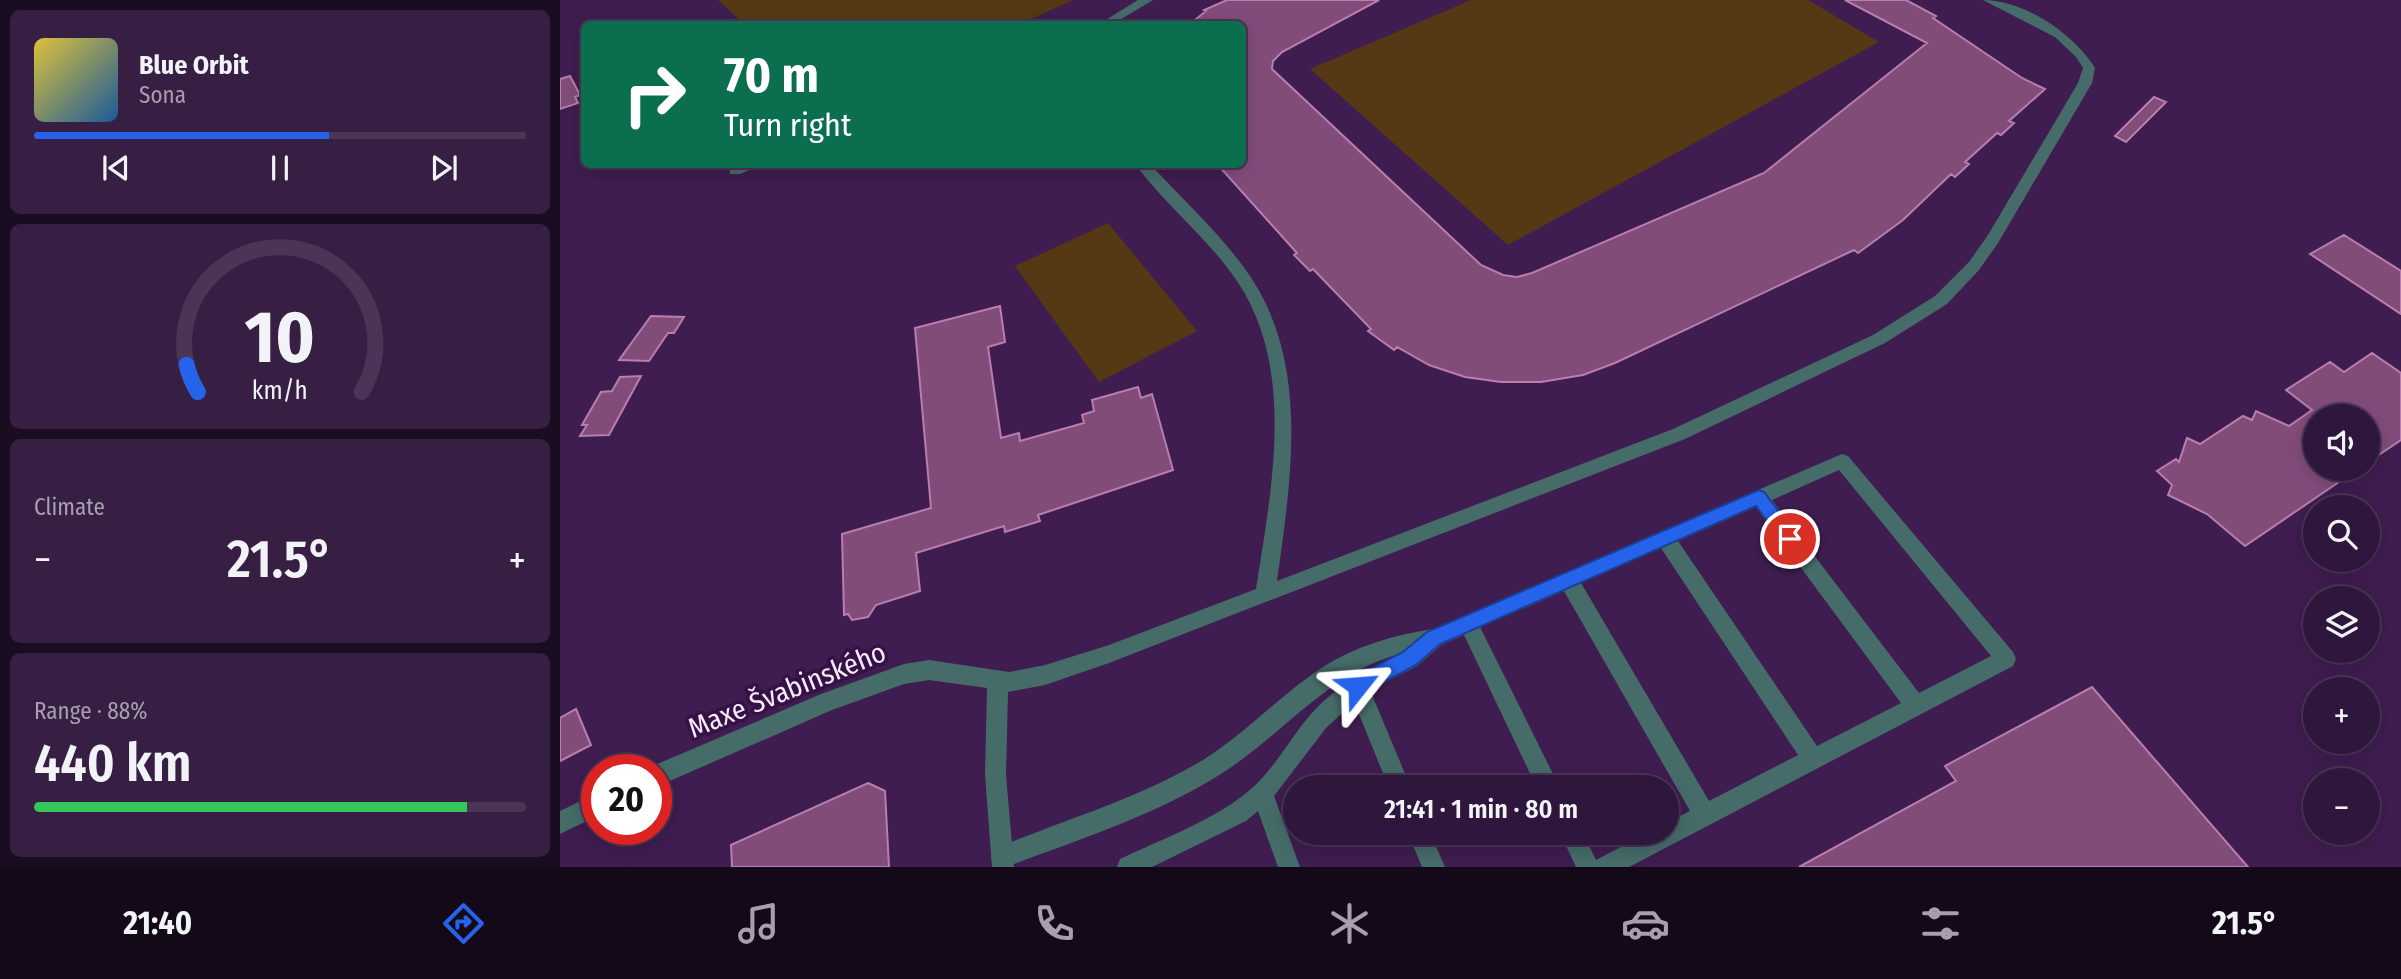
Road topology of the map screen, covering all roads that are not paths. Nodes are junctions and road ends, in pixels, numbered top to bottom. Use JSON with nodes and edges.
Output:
{"nodes":[{"id":1,"x":1147,"y":0,"type":"edge"},
{"id":2,"x":1989,"y":0,"type":"edge"},
{"id":3,"x":1110,"y":21,"type":"edge"},
{"id":4,"x":744,"y":168,"type":"edge"},
{"id":5,"x":1146,"y":168,"type":"edge"},
{"id":6,"x":735,"y":171,"type":"dead end"},
{"id":7,"x":1759,"y":497,"type":"junction"},
{"id":8,"x":1665,"y":538,"type":"junction"},
{"id":9,"x":1568,"y":580,"type":"junction"},
{"id":10,"x":1265,"y":594,"type":"junction"},
{"id":11,"x":1468,"y":624,"type":"junction"},
{"id":12,"x":1434,"y":638,"type":"junction"},
{"id":13,"x":998,"y":682,"type":"junction"},
{"id":14,"x":1358,"y":686,"type":"junction"},
{"id":15,"x":1916,"y":706,"type":"junction"},
{"id":16,"x":1813,"y":759,"type":"junction"},
{"id":17,"x":672,"y":769,"type":"edge"},
{"id":18,"x":1395,"y":775,"type":"edge"},
{"id":19,"x":1543,"y":775,"type":"edge"},
{"id":20,"x":1261,"y":795,"type":"junction"},
{"id":21,"x":581,"y":812,"type":"edge"},
{"id":22,"x":1705,"y":815,"type":"junction"},
{"id":23,"x":560,"y":822,"type":"edge"},
{"id":24,"x":1424,"y":845,"type":"edge"},
{"id":25,"x":1577,"y":845,"type":"edge"},
{"id":26,"x":1002,"y":862,"type":"edge"},
{"id":27,"x":1128,"y":867,"type":"edge"},
{"id":28,"x":1289,"y":867,"type":"edge"},
{"id":29,"x":1434,"y":867,"type":"edge"},
{"id":30,"x":1588,"y":867,"type":"edge"},
{"id":31,"x":1605,"y":867,"type":"edge"}],
"edges":[{"from":1,"to":3,"type":"street"},
{"from":2,"to":10,"type":"street"},
{"from":4,"to":6,"type":"street"},
{"from":5,"to":10,"type":"street"},
{"from":7,"to":8,"type":"street"},
{"from":7,"to":15,"type":"street"},
{"from":7,"to":15,"type":"street"},
{"from":8,"to":9,"type":"street"},
{"from":8,"to":16,"type":"street"},
{"from":9,"to":11,"type":"street"},
{"from":9,"to":22,"type":"street"},
{"from":10,"to":13,"type":"street"},
{"from":11,"to":12,"type":"street"},
{"from":11,"to":19,"type":"street"},
{"from":12,"to":14,"type":"street"},
{"from":12,"to":26,"type":"street"},
{"from":13,"to":17,"type":"street","name":"Maxe Švabinského"},
{"from":13,"to":26,"type":"street"},
{"from":14,"to":18,"type":"street"},
{"from":14,"to":20,"type":"street"},
{"from":15,"to":16,"type":"street"},
{"from":16,"to":22,"type":"street"},
{"from":20,"to":27,"type":"street"},
{"from":20,"to":28,"type":"street"},
{"from":21,"to":23,"type":"street"},
{"from":22,"to":31,"type":"street"},
{"from":24,"to":29,"type":"street"},
{"from":25,"to":30,"type":"street"}]}
